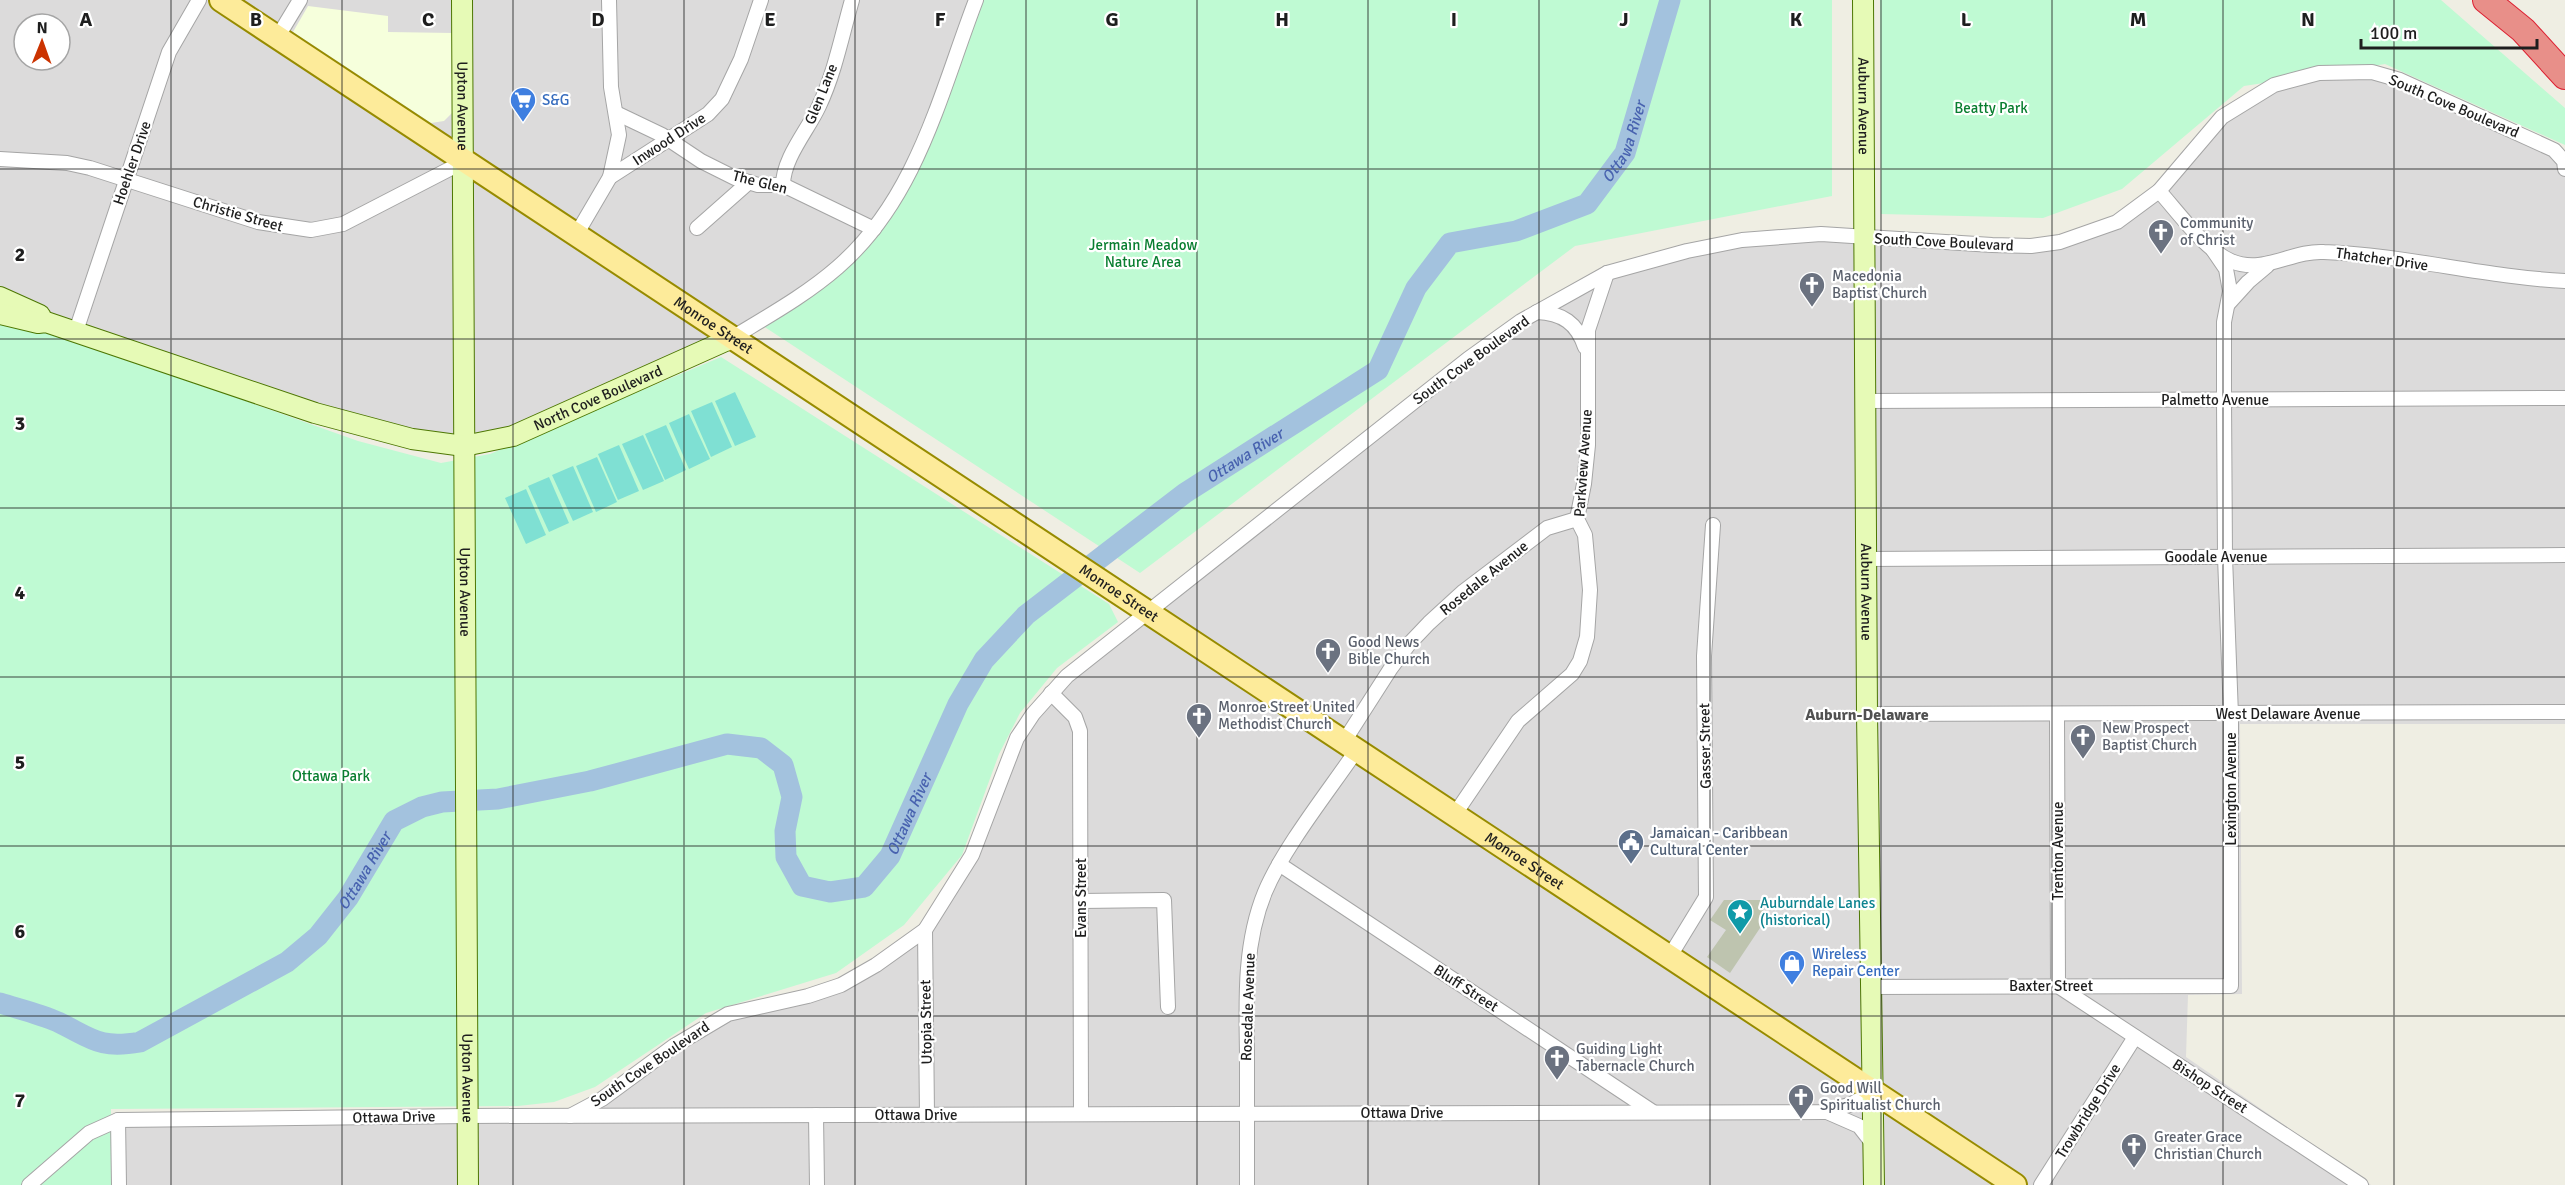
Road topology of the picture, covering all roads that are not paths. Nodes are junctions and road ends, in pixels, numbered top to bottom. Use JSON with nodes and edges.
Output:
{"nodes":[{"id":1,"x":200,"y":0,"type":"edge"},
{"id":2,"x":220,"y":0,"type":"edge"},
{"id":3,"x":300,"y":0,"type":"edge"},
{"id":4,"x":462,"y":0,"type":"edge"},
{"id":5,"x":609,"y":0,"type":"edge"},
{"id":6,"x":761,"y":0,"type":"edge"},
{"id":7,"x":852,"y":0,"type":"edge"},
{"id":8,"x":976,"y":0,"type":"edge"},
{"id":9,"x":1863,"y":0,"type":"edge"},
{"id":10,"x":2486,"y":0,"type":"edge"},
{"id":11,"x":277,"y":38,"type":"junction"},
{"id":12,"x":2565,"y":75,"type":"edge"},
{"id":13,"x":616,"y":113,"type":"junction"},
{"id":14,"x":669,"y":140,"type":"junction"},
{"id":15,"x":0,"y":159,"type":"edge"},
{"id":16,"x":465,"y":161,"type":"junction"},
{"id":17,"x":2565,"y":169,"type":"edge"},
{"id":18,"x":610,"y":177,"type":"junction"},
{"id":19,"x":126,"y":179,"type":"junction"},
{"id":20,"x":749,"y":182,"type":"junction"},
{"id":21,"x":783,"y":185,"type":"junction"},
{"id":22,"x":2159,"y":191,"type":"junction"},
{"id":23,"x":697,"y":228,"type":"dead end"},
{"id":24,"x":874,"y":230,"type":"junction"},
{"id":25,"x":576,"y":235,"type":"junction"},
{"id":26,"x":1864,"y":238,"type":"junction"},
{"id":27,"x":2213,"y":250,"type":"junction"},
{"id":28,"x":2270,"y":264,"type":"junction"},
{"id":29,"x":1607,"y":273,"type":"junction"},
{"id":30,"x":2565,"y":280,"type":"edge"},
{"id":31,"x":0,"y":297,"type":"edge"},
{"id":32,"x":2228,"y":304,"type":"junction"},
{"id":33,"x":1538,"y":312,"type":"junction"},
{"id":34,"x":0,"y":314,"type":"edge"},
{"id":35,"x":46,"y":322,"type":"junction"},
{"id":36,"x":76,"y":331,"type":"junction"},
{"id":37,"x":732,"y":338,"type":"junction"},
{"id":38,"x":1587,"y":352,"type":"junction"},
{"id":39,"x":2565,"y":398,"type":"edge"},
{"id":40,"x":2224,"y":400,"type":"junction"},
{"id":41,"x":1865,"y":401,"type":"junction"},
{"id":42,"x":464,"y":447,"type":"junction"},
{"id":43,"x":1577,"y":519,"type":"junction"},
{"id":44,"x":1713,"y":525,"type":"dead end"},
{"id":45,"x":2565,"y":555,"type":"edge"},
{"id":46,"x":2225,"y":557,"type":"junction"},
{"id":47,"x":1866,"y":559,"type":"junction"},
{"id":48,"x":1140,"y":607,"type":"junction"},
{"id":49,"x":1051,"y":693,"type":"junction"},
{"id":50,"x":2565,"y":712,"type":"edge"},
{"id":51,"x":1867,"y":714,"type":"junction"},
{"id":52,"x":2057,"y":715,"type":"junction"},
{"id":53,"x":2231,"y":715,"type":"junction"},
{"id":54,"x":1350,"y":747,"type":"junction"},
{"id":55,"x":1455,"y":814,"type":"junction"},
{"id":56,"x":1279,"y":864,"type":"junction"},
{"id":57,"x":1081,"y":901,"type":"junction"},
{"id":58,"x":925,"y":930,"type":"junction"},
{"id":59,"x":1670,"y":956,"type":"junction"},
{"id":60,"x":2058,"y":986,"type":"junction"},
{"id":61,"x":2231,"y":986,"type":"joint"},
{"id":62,"x":1871,"y":987,"type":"junction"},
{"id":63,"x":1167,"y":1006,"type":"dead end"},
{"id":64,"x":2135,"y":1037,"type":"junction"},
{"id":65,"x":1873,"y":1091,"type":"junction"},
{"id":66,"x":1653,"y":1112,"type":"junction"},
{"id":67,"x":1825,"y":1112,"type":"junction"},
{"id":68,"x":927,"y":1114,"type":"junction"},
{"id":69,"x":1081,"y":1114,"type":"junction"},
{"id":70,"x":1247,"y":1114,"type":"junction"},
{"id":71,"x":816,"y":1115,"type":"junction"},
{"id":72,"x":467,"y":1116,"type":"junction"},
{"id":73,"x":570,"y":1116,"type":"junction"},
{"id":74,"x":118,"y":1120,"type":"junction"},
{"id":75,"x":1873,"y":1144,"type":"junction"},
{"id":76,"x":29,"y":1185,"type":"edge"},
{"id":77,"x":119,"y":1185,"type":"edge"},
{"id":78,"x":468,"y":1185,"type":"edge"},
{"id":79,"x":817,"y":1185,"type":"edge"},
{"id":80,"x":1247,"y":1185,"type":"edge"},
{"id":81,"x":1874,"y":1185,"type":"edge"},
{"id":82,"x":2015,"y":1185,"type":"edge"},
{"id":83,"x":2041,"y":1185,"type":"edge"},
{"id":84,"x":2361,"y":1185,"type":"edge"}],
"edges":[{"from":1,"to":19,"type":"street","name":"Hoehler Drive"},
{"from":2,"to":11,"type":"main road","name":"Monroe Street"},
{"from":3,"to":11,"type":"street"},
{"from":4,"to":16,"type":"street","name":"Upton Avenue"},
{"from":5,"to":13,"type":"street"},
{"from":6,"to":14,"type":"street","name":"Inwood Drive"},
{"from":7,"to":21,"type":"street","name":"Glen Lane"},
{"from":8,"to":24,"type":"street","name":"North Cove Boulevard"},
{"from":9,"to":26,"type":"street","name":"Auburn Avenue"},
{"from":10,"to":12,"type":"highway"},
{"from":11,"to":16,"type":"main road","name":"Monroe Street"},
{"from":13,"to":14,"type":"street","name":"The Glen"},
{"from":13,"to":18,"type":"street"},
{"from":14,"to":18,"type":"street","name":"Inwood Drive"},
{"from":14,"to":20,"type":"street","name":"The Glen"},
{"from":15,"to":19,"type":"street","name":"Christie Street"},
{"from":16,"to":19,"type":"street","name":"Christie Street"},
{"from":16,"to":25,"type":"main road","name":"Monroe Street"},
{"from":16,"to":42,"type":"street","name":"Upton Avenue"},
{"from":17,"to":22,"type":"street","name":"South Cove Boulevard"},
{"from":18,"to":25,"type":"street","name":"Inwood Drive"},
{"from":19,"to":36,"type":"street","name":"Hoehler Drive"},
{"from":20,"to":21,"type":"street","name":"The Glen"},
{"from":20,"to":23,"type":"street"},
{"from":21,"to":24,"type":"street","name":"The Glen"},
{"from":22,"to":26,"type":"street","name":"South Cove Boulevard"},
{"from":22,"to":27,"type":"street","name":"Thatcher Drive"},
{"from":24,"to":37,"type":"street","name":"North Cove Boulevard"},
{"from":25,"to":37,"type":"main road","name":"Monroe Street"},
{"from":26,"to":29,"type":"street","name":"South Cove Boulevard"},
{"from":26,"to":41,"type":"street","name":"Auburn Avenue"},
{"from":27,"to":28,"type":"street","name":"Thatcher Drive"},
{"from":27,"to":32,"type":"street","name":"Lexington Avenue"},
{"from":28,"to":30,"type":"street","name":"Thatcher Drive"},
{"from":28,"to":32,"type":"street"},
{"from":29,"to":33,"type":"street","name":"South Cove Boulevard"},
{"from":29,"to":38,"type":"street","name":"Parkview Avenue"},
{"from":31,"to":35,"type":"street","name":"North Cove Boulevard"},
{"from":32,"to":40,"type":"street","name":"Lexington Avenue"},
{"from":33,"to":38,"type":"street","name":"Parkview Avenue"},
{"from":33,"to":48,"type":"street","name":"South Cove Boulevard"},
{"from":34,"to":35,"type":"street","name":"North Cove Boulevard"},
{"from":35,"to":36,"type":"street","name":"North Cove Boulevard"},
{"from":36,"to":42,"type":"street","name":"North Cove Boulevard"},
{"from":37,"to":42,"type":"street","name":"North Cove Boulevard"},
{"from":37,"to":48,"type":"main road","name":"Monroe Street"},
{"from":38,"to":43,"type":"street","name":"Parkview Avenue"},
{"from":39,"to":40,"type":"street","name":"Palmetto Avenue"},
{"from":40,"to":41,"type":"street","name":"Palmetto Avenue"},
{"from":40,"to":46,"type":"street","name":"Lexington Avenue"},
{"from":41,"to":47,"type":"street","name":"Auburn Avenue"},
{"from":42,"to":72,"type":"street","name":"Upton Avenue"},
{"from":43,"to":54,"type":"street","name":"Rosedale Avenue"},
{"from":43,"to":55,"type":"street","name":"Parkview Avenue"},
{"from":44,"to":59,"type":"street","name":"Gasser Street"},
{"from":45,"to":46,"type":"street","name":"Goodale Avenue"},
{"from":46,"to":47,"type":"street","name":"Goodale Avenue"},
{"from":46,"to":53,"type":"street","name":"Lexington Avenue"},
{"from":47,"to":51,"type":"street","name":"Auburn Avenue"},
{"from":48,"to":49,"type":"street","name":"South Cove Boulevard"},
{"from":48,"to":54,"type":"main road","name":"Monroe Street"},
{"from":49,"to":57,"type":"street","name":"Evans Street"},
{"from":49,"to":58,"type":"street","name":"South Cove Boulevard"},
{"from":50,"to":53,"type":"street","name":"West Delaware Avenue"},
{"from":51,"to":52,"type":"street","name":"West Delaware Avenue"},
{"from":51,"to":62,"type":"street","name":"Auburn Avenue"},
{"from":52,"to":53,"type":"street","name":"West Delaware Avenue"},
{"from":52,"to":60,"type":"street","name":"Trenton Avenue"},
{"from":53,"to":61,"type":"street","name":"Lexington Avenue"},
{"from":54,"to":55,"type":"main road","name":"Monroe Street"},
{"from":54,"to":56,"type":"street","name":"Rosedale Avenue"},
{"from":55,"to":59,"type":"main road","name":"Monroe Street"},
{"from":56,"to":66,"type":"street","name":"Bluff Street"},
{"from":56,"to":70,"type":"street","name":"Rosedale Avenue"},
{"from":57,"to":63,"type":"street"},
{"from":57,"to":69,"type":"street","name":"Evans Street"},
{"from":58,"to":68,"type":"street","name":"Utopia Street"},
{"from":58,"to":73,"type":"street","name":"South Cove Boulevard"},
{"from":59,"to":65,"type":"main road","name":"Monroe Street"},
{"from":60,"to":61,"type":"street","name":"Baxter Street"},
{"from":60,"to":62,"type":"street","name":"Baxter Street"},
{"from":60,"to":64,"type":"street","name":"Bishop Street"},
{"from":62,"to":65,"type":"street","name":"Auburn Avenue"},
{"from":64,"to":83,"type":"street","name":"Trowbridge Drive"},
{"from":64,"to":84,"type":"street","name":"Bishop Street"},
{"from":65,"to":67,"type":"street","name":"Ottawa Drive"},
{"from":65,"to":75,"type":"street","name":"Auburn Avenue"},
{"from":65,"to":82,"type":"main road","name":"Monroe Street"},
{"from":66,"to":67,"type":"street","name":"Ottawa Drive"},
{"from":66,"to":70,"type":"street","name":"Ottawa Drive"},
{"from":67,"to":75,"type":"street","name":"Ottawa Drive"},
{"from":68,"to":69,"type":"street","name":"Ottawa Drive"},
{"from":68,"to":71,"type":"street","name":"Ottawa Drive"},
{"from":69,"to":70,"type":"street","name":"Ottawa Drive"},
{"from":70,"to":80,"type":"street","name":"Rosedale Avenue"},
{"from":71,"to":73,"type":"street","name":"Ottawa Drive"},
{"from":71,"to":79,"type":"street"},
{"from":72,"to":73,"type":"street","name":"Ottawa Drive"},
{"from":72,"to":74,"type":"street","name":"Ottawa Drive"},
{"from":72,"to":78,"type":"street","name":"Upton Avenue"},
{"from":74,"to":76,"type":"street","name":"Ottawa Drive"},
{"from":74,"to":77,"type":"street"},
{"from":75,"to":81,"type":"street","name":"Auburn Avenue"}]}
